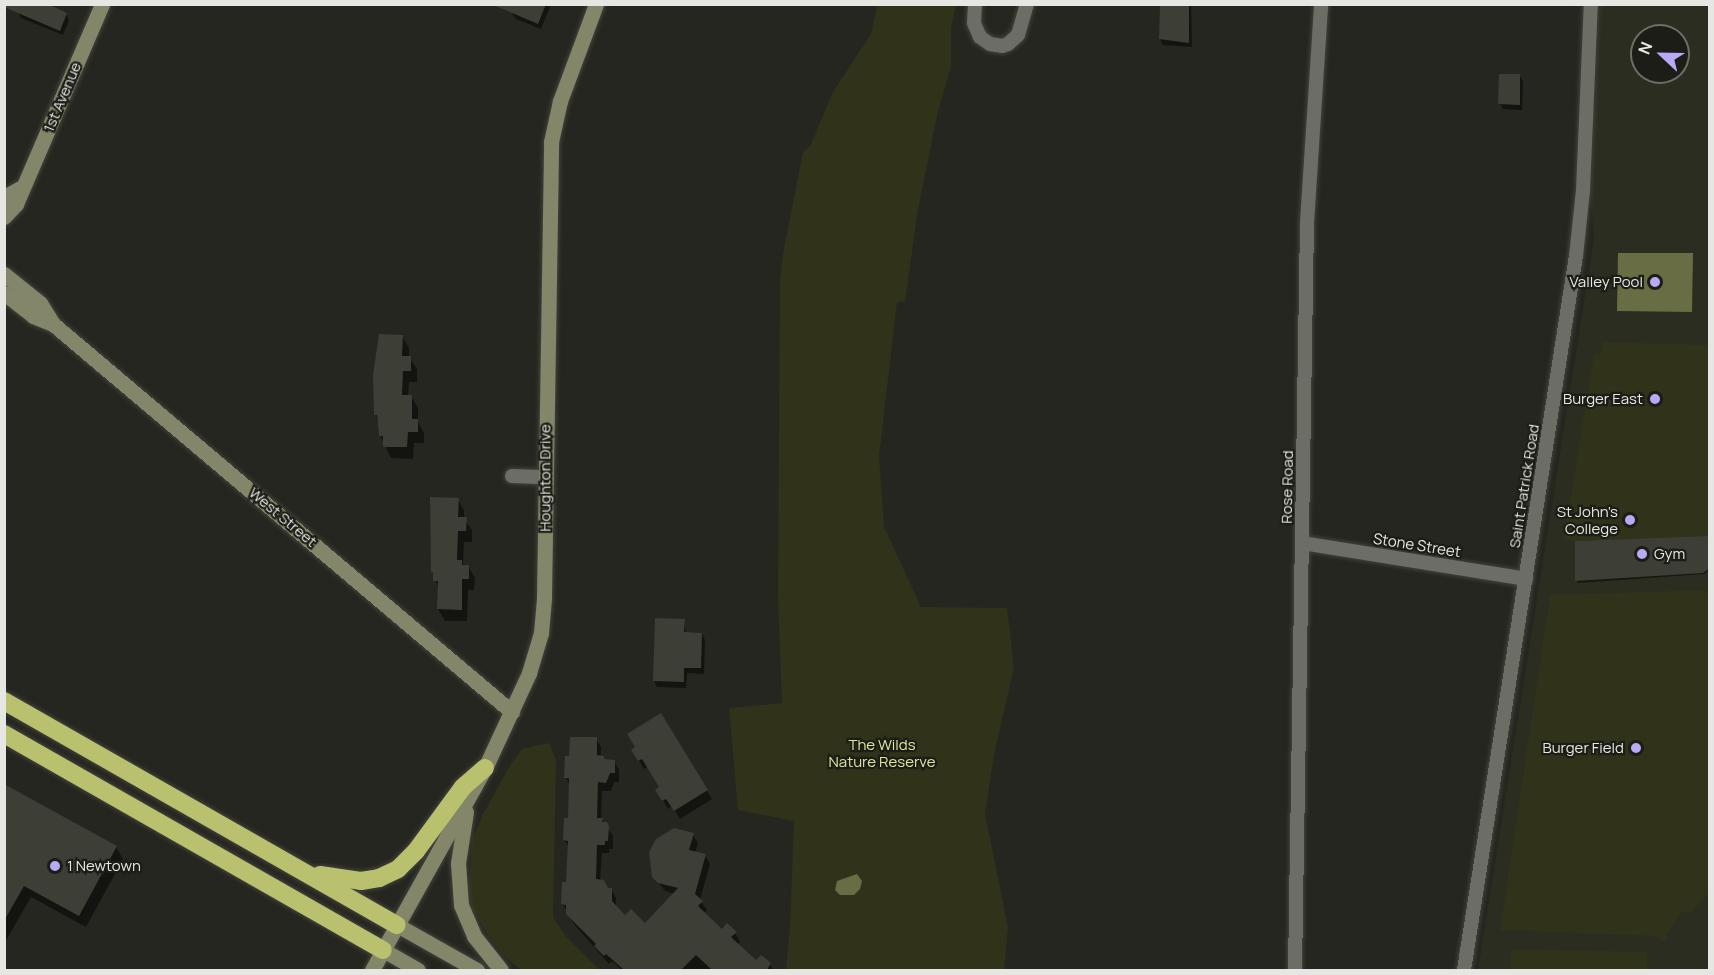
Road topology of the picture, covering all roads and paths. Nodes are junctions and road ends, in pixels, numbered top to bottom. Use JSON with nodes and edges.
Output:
{"nodes":[{"id":1,"x":102,"y":4,"type":"edge"},
{"id":2,"x":596,"y":4,"type":"edge"},
{"id":3,"x":975,"y":4,"type":"edge"},
{"id":4,"x":1027,"y":4,"type":"edge"},
{"id":5,"x":1321,"y":4,"type":"edge"},
{"id":6,"x":1591,"y":4,"type":"edge"},
{"id":7,"x":20,"y":188,"type":"junction"},
{"id":8,"x":4,"y":196,"type":"edge"},
{"id":9,"x":4,"y":217,"type":"edge"},
{"id":10,"x":4,"y":274,"type":"edge"},
{"id":11,"x":4,"y":294,"type":"edge"},
{"id":12,"x":53,"y":324,"type":"junction"},
{"id":13,"x":512,"y":476,"type":"dead end"},
{"id":14,"x":545,"y":477,"type":"junction"},
{"id":15,"x":1302,"y":543,"type":"junction"},
{"id":16,"x":1526,"y":579,"type":"junction"},
{"id":17,"x":4,"y":701,"type":"edge"},
{"id":18,"x":512,"y":712,"type":"junction"},
{"id":19,"x":4,"y":734,"type":"edge"},
{"id":20,"x":485,"y":768,"type":"junction"},
{"id":21,"x":468,"y":800,"type":"junction"},
{"id":22,"x":298,"y":869,"type":"junction"},
{"id":23,"x":397,"y":925,"type":"junction"},
{"id":24,"x":383,"y":950,"type":"junction"},
{"id":25,"x":372,"y":970,"type":"edge"},
{"id":26,"x":418,"y":970,"type":"edge"},
{"id":27,"x":477,"y":970,"type":"edge"},
{"id":28,"x":501,"y":970,"type":"edge"},
{"id":29,"x":1294,"y":970,"type":"edge"},
{"id":30,"x":1464,"y":970,"type":"edge"}],
"edges":[{"from":1,"to":7,"type":"main road","name":"1st Avenue"},
{"from":2,"to":14,"type":"main road","name":"Houghton Drive"},
{"from":3,"to":4,"type":"street"},
{"from":5,"to":15,"type":"street","name":"Rose Road"},
{"from":6,"to":16,"type":"street","name":"Saint Patrick Road"},
{"from":7,"to":8,"type":"main road"},
{"from":7,"to":9,"type":"main road","name":"1st Avenue"},
{"from":10,"to":12,"type":"main road","name":"West Street"},
{"from":11,"to":12,"type":"main road","name":"West Street"},
{"from":12,"to":18,"type":"main road","name":"West Street"},
{"from":13,"to":14,"type":"street"},
{"from":14,"to":18,"type":"main road","name":"Houghton Drive"},
{"from":15,"to":16,"type":"street","name":"Stone Street"},
{"from":15,"to":29,"type":"street","name":"Rose Road"},
{"from":16,"to":30,"type":"street","name":"Saint Patrick Road"},
{"from":17,"to":22,"type":"highway"},
{"from":18,"to":20,"type":"main road","name":"Houghton Drive"},
{"from":19,"to":24,"type":"highway"},
{"from":20,"to":21,"type":"main road","name":"Houghton Drive"},
{"from":20,"to":22,"type":"highway"},
{"from":21,"to":23,"type":"main road","name":"Houghton Drive"},
{"from":21,"to":28,"type":"main road"},
{"from":22,"to":23,"type":"highway"},
{"from":23,"to":24,"type":"main road","name":"Houghton Drive"},
{"from":23,"to":27,"type":"main road"},
{"from":24,"to":25,"type":"main road","name":"Houghton Drive"},
{"from":24,"to":26,"type":"main road"}]}
